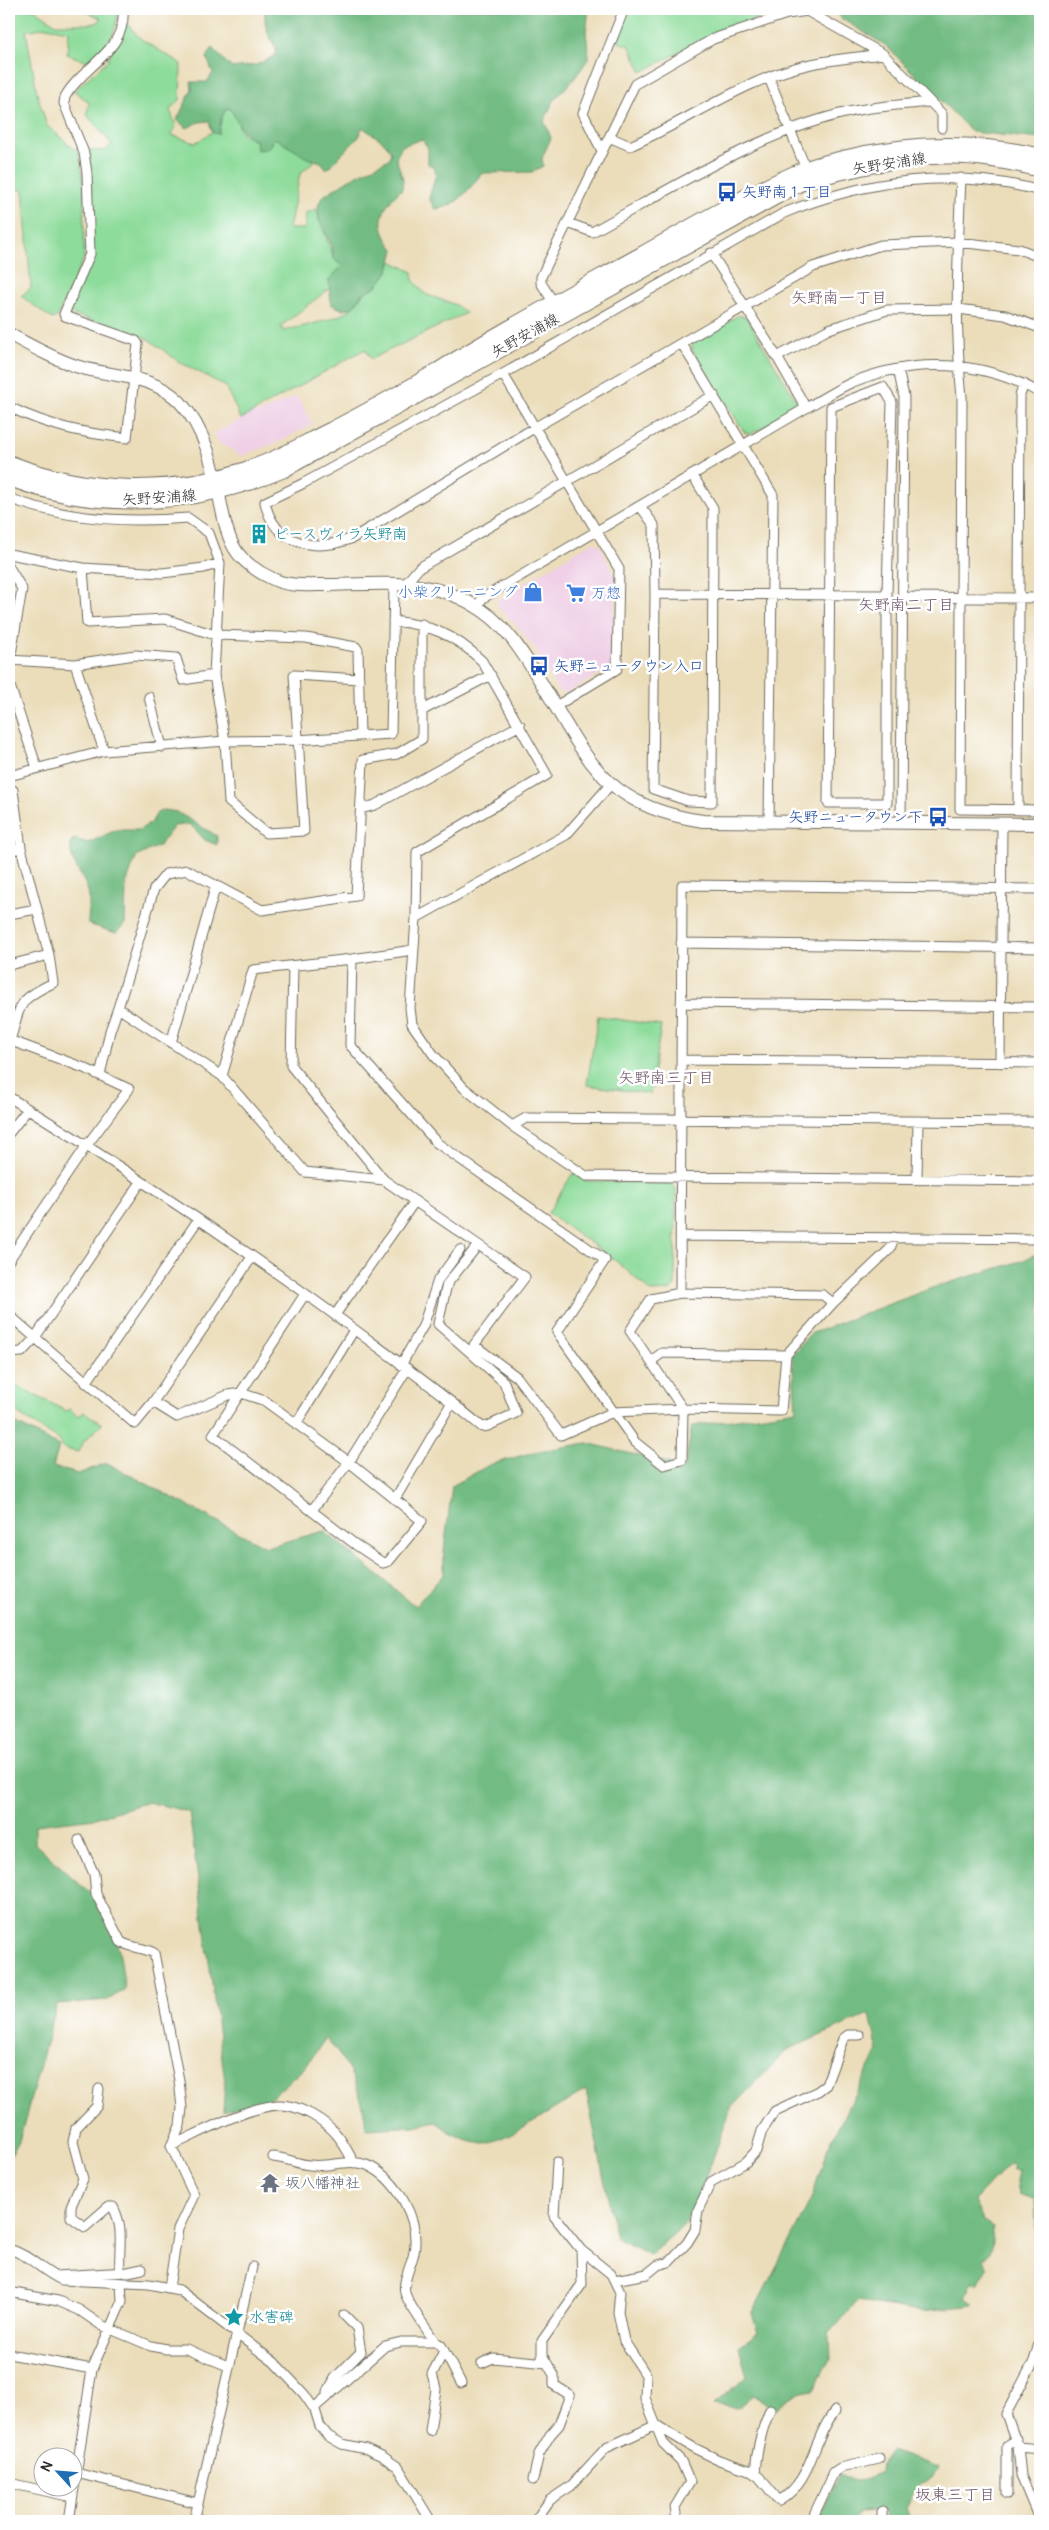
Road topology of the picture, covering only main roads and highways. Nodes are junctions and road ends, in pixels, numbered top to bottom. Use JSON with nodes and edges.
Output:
{"nodes":[{"id":1,"x":1040,"y":156,"type":"edge"},
{"id":2,"x":1040,"y":170,"type":"edge"},
{"id":3,"x":9,"y":463,"type":"edge"},
{"id":4,"x":9,"y":478,"type":"edge"},
{"id":5,"x":217,"y":485,"type":"junction"}],
"edges":[{"from":1,"to":5,"type":"main road","name":"矢野安浦線"},
{"from":2,"to":5,"type":"main road","name":"矢野安浦線"},
{"from":3,"to":5,"type":"main road","name":"矢野安浦線"},
{"from":4,"to":5,"type":"main road","name":"矢野安浦線"}]}
